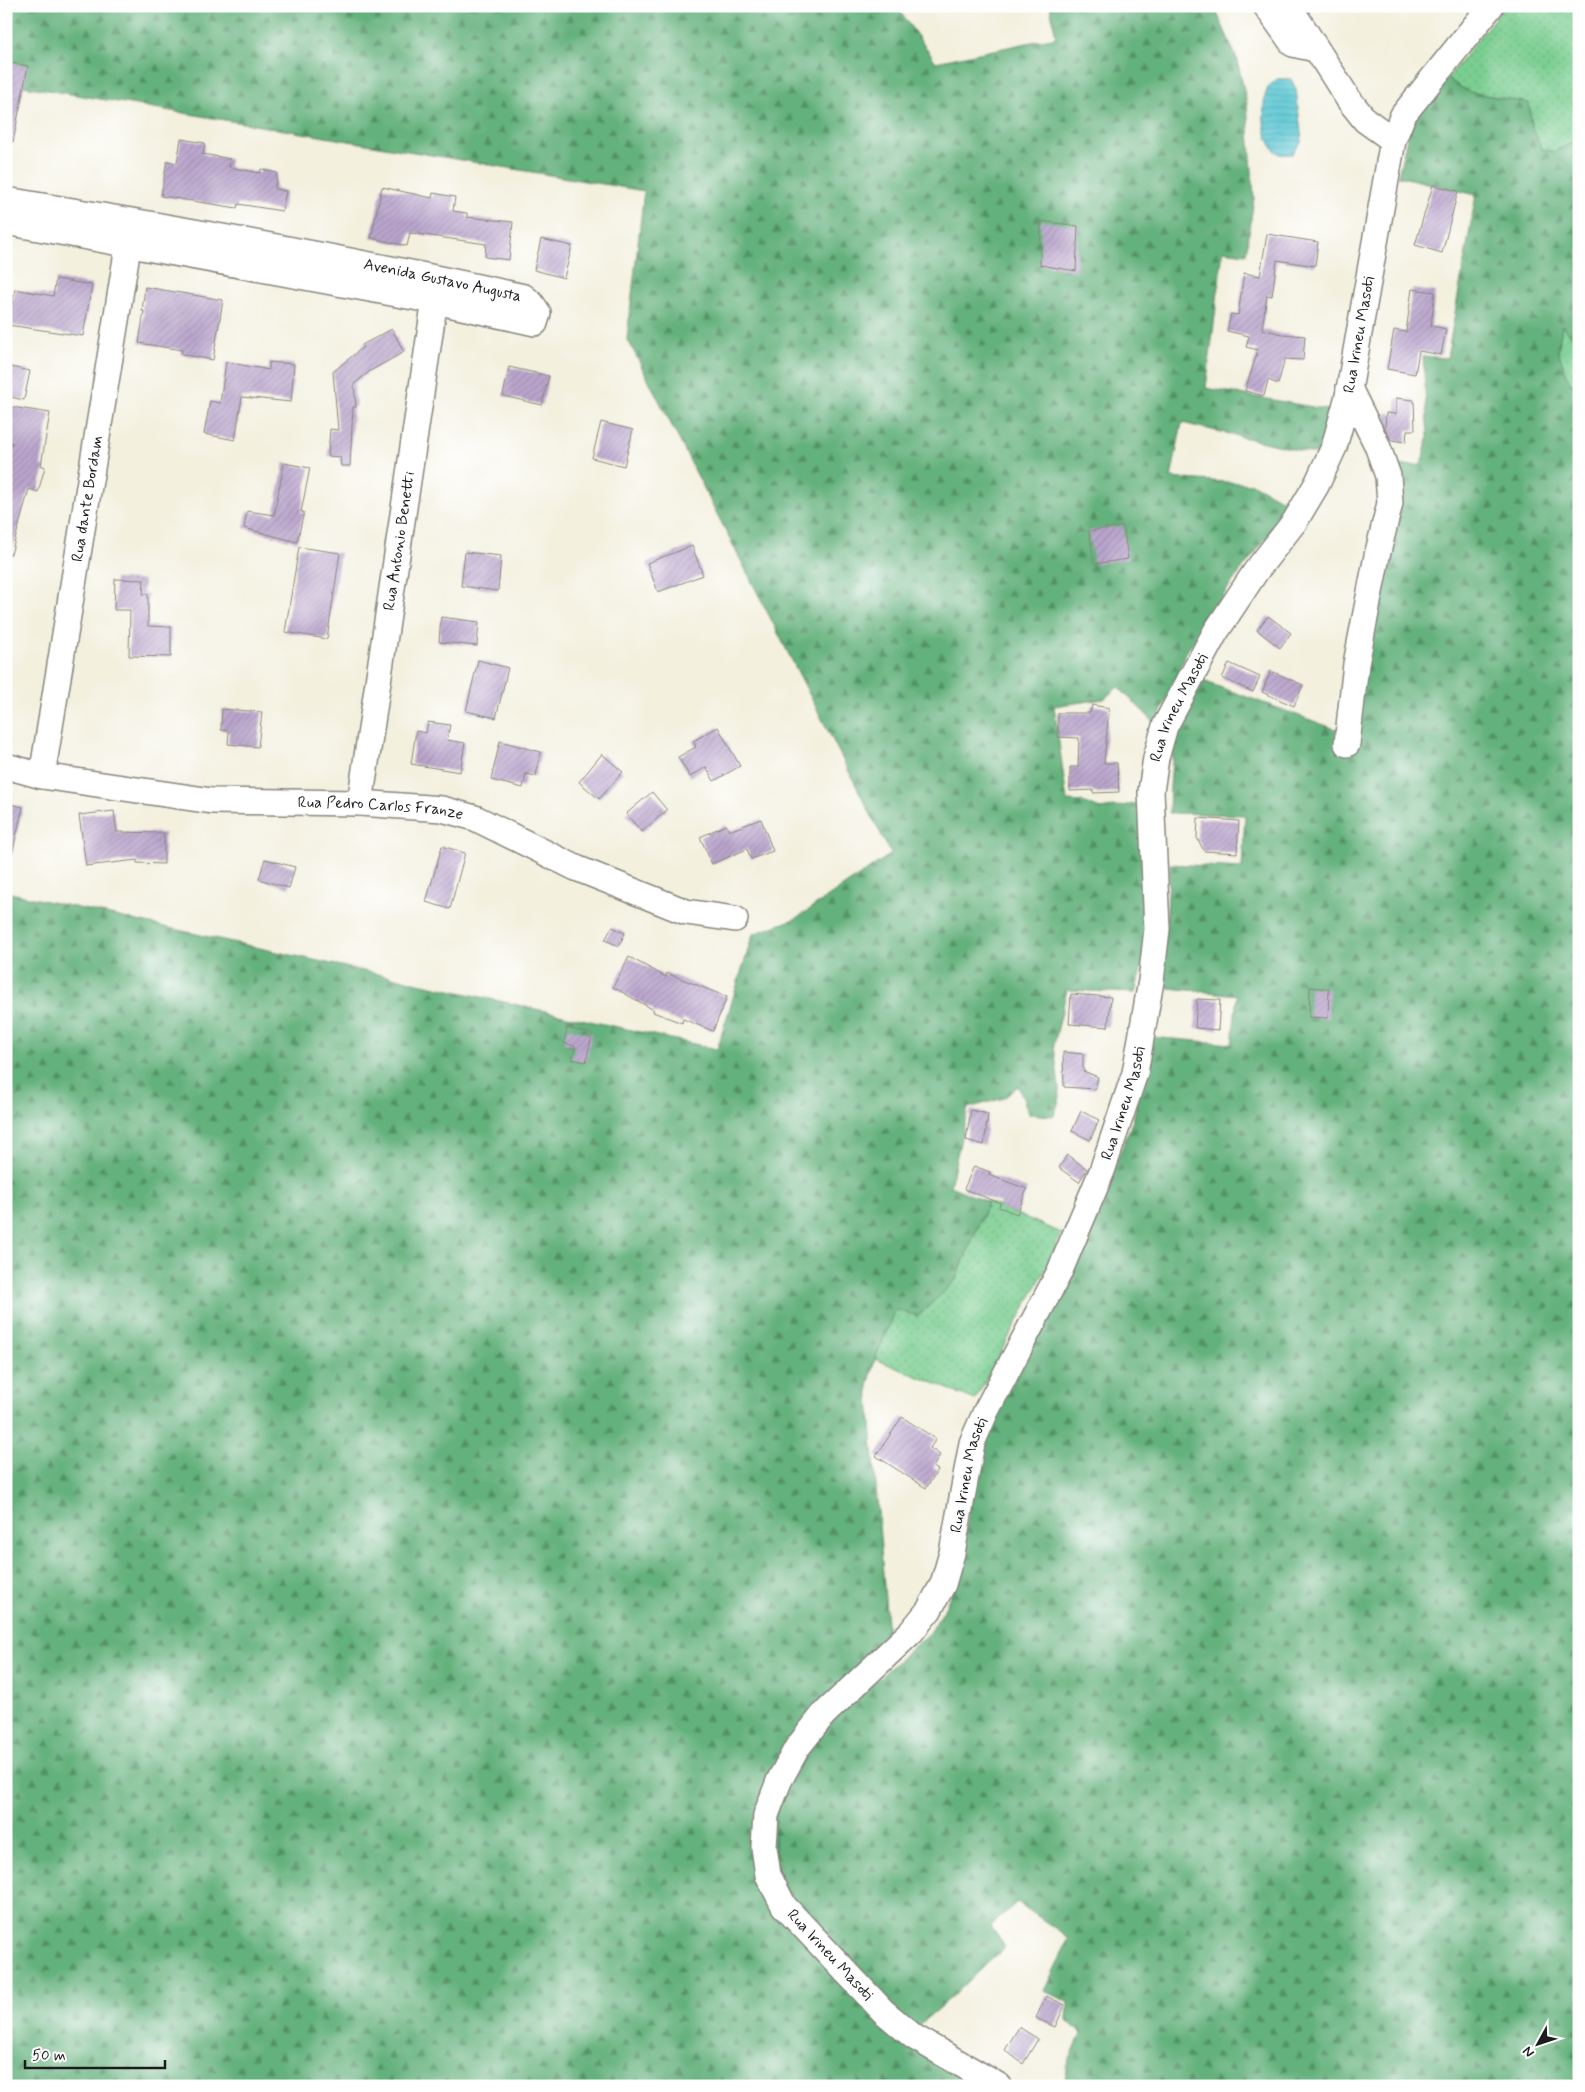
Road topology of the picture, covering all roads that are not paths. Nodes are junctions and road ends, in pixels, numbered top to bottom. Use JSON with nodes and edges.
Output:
{"nodes":[{"id":1,"x":1266,"y":6,"type":"edge"},
{"id":2,"x":1289,"y":6,"type":"edge"},
{"id":3,"x":1491,"y":6,"type":"edge"},
{"id":4,"x":1316,"y":49,"type":"junction"},
{"id":5,"x":1393,"y":140,"type":"junction"},
{"id":6,"x":6,"y":200,"type":"edge"},
{"id":7,"x":6,"y":222,"type":"edge"},
{"id":8,"x":130,"y":232,"type":"junction"},
{"id":9,"x":437,"y":290,"type":"joint"},
{"id":10,"x":1349,"y":388,"type":"junction"},
{"id":11,"x":1347,"y":744,"type":"dead end"},
{"id":12,"x":6,"y":766,"type":"edge"},
{"id":13,"x":42,"y":776,"type":"junction"},
{"id":14,"x":360,"y":803,"type":"junction"},
{"id":15,"x":735,"y":919,"type":"dead end"},
{"id":16,"x":998,"y":2086,"type":"edge"}],
"edges":[{"from":1,"to":4,"type":"street"},
{"from":2,"to":4,"type":"street"},
{"from":3,"to":5,"type":"street","name":"Rua Irineu Masoti"},
{"from":4,"to":5,"type":"street"},
{"from":5,"to":10,"type":"street","name":"Rua Irineu Masoti"},
{"from":6,"to":8,"type":"street","name":"Avenida Gustavo Augusta"},
{"from":7,"to":8,"type":"street","name":"Avenida Gustavo Augusta"},
{"from":8,"to":9,"type":"street","name":"Avenida Gustavo Augusta"},
{"from":8,"to":13,"type":"street","name":"Rua dante Bordam"},
{"from":9,"to":14,"type":"street","name":"Rua Antonio Benetti"},
{"from":10,"to":11,"type":"street"},
{"from":10,"to":16,"type":"street","name":"Rua Irineu Masoti"},
{"from":12,"to":13,"type":"street","name":"Rua Pedro Carlos Franze"},
{"from":13,"to":14,"type":"street","name":"Rua Pedro Carlos Franze"},
{"from":14,"to":15,"type":"street","name":"Rua Pedro Carlos Franze"}]}
